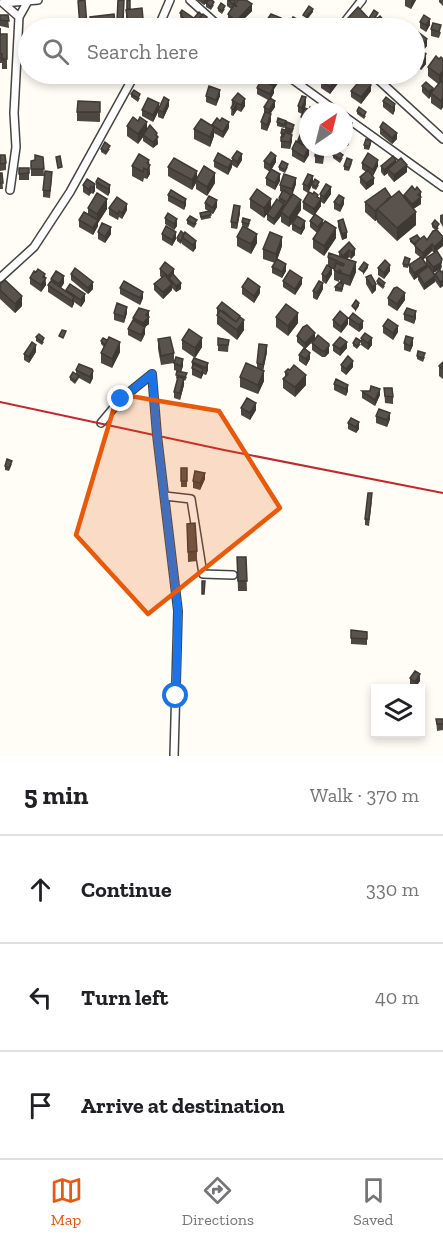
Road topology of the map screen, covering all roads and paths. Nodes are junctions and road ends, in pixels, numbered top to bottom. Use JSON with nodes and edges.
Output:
{"nodes":[{"id":1,"x":38,"y":0,"type":"edge"},
{"id":2,"x":170,"y":0,"type":"edge"},
{"id":3,"x":190,"y":0,"type":"edge"},
{"id":4,"x":362,"y":0,"type":"edge"},
{"id":5,"x":28,"y":1,"type":"edge"},
{"id":6,"x":2,"y":3,"type":"edge"},
{"id":7,"x":19,"y":17,"type":"joint"},
{"id":8,"x":162,"y":18,"type":"edge"},
{"id":9,"x":210,"y":18,"type":"edge"},
{"id":10,"x":348,"y":18,"type":"edge"},
{"id":11,"x":18,"y":36,"type":"edge"},
{"id":12,"x":129,"y":84,"type":"edge"},
{"id":13,"x":383,"y":84,"type":"edge"},
{"id":14,"x":300,"y":85,"type":"edge"},
{"id":15,"x":324,"y":102,"type":"edge"},
{"id":16,"x":353,"y":122,"type":"edge"},
{"id":17,"x":443,"y":139,"type":"edge"},
{"id":18,"x":443,"y":187,"type":"edge"},
{"id":19,"x":10,"y":190,"type":"dead end"},
{"id":20,"x":0,"y":278,"type":"edge"},
{"id":21,"x":101,"y":423,"type":"dead end"},
{"id":22,"x":165,"y":496,"type":"junction"},
{"id":23,"x":233,"y":575,"type":"dead end"},
{"id":24,"x":174,"y":756,"type":"edge"}],
"edges":[{"from":1,"to":5,"type":"street"},
{"from":2,"to":8,"type":"street"},
{"from":3,"to":9,"type":"street"},
{"from":4,"to":10,"type":"street"},
{"from":5,"to":6,"type":"street"},
{"from":5,"to":7,"type":"street"},
{"from":6,"to":7,"type":"street"},
{"from":11,"to":19,"type":"street"},
{"from":12,"to":20,"type":"street"},
{"from":13,"to":17,"type":"street"},
{"from":14,"to":15,"type":"street"},
{"from":16,"to":18,"type":"street"},
{"from":21,"to":22,"type":"street"},
{"from":22,"to":23,"type":"street"},
{"from":22,"to":24,"type":"street"}]}
